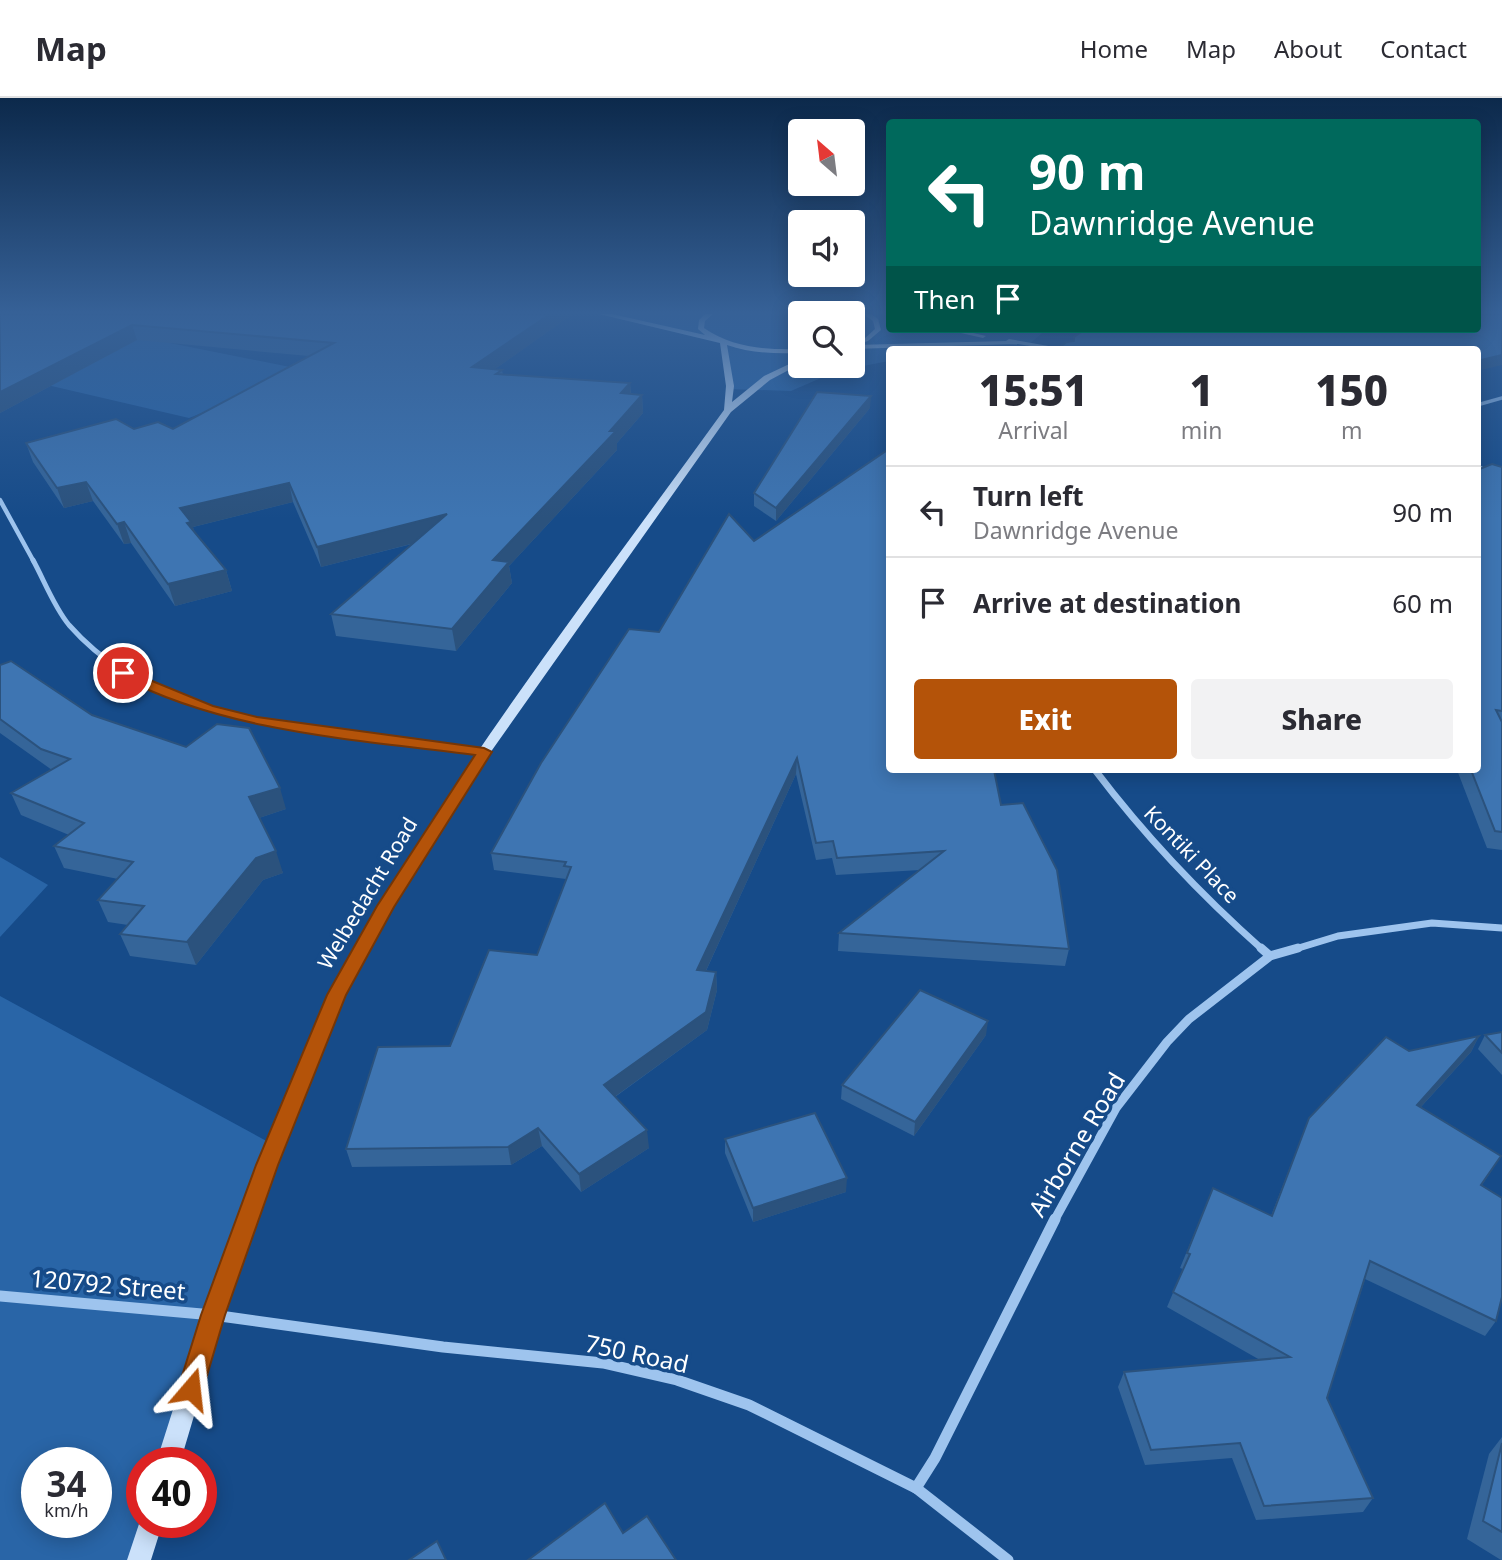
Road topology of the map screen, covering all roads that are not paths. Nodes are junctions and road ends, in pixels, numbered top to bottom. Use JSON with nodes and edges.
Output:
{"nodes":[{"id":1,"x":729,"y":382,"type":"edge"},
{"id":2,"x":761,"y":382,"type":"edge"},
{"id":3,"x":1502,"y":398,"type":"edge"},
{"id":4,"x":1481,"y":404,"type":"edge"},
{"id":5,"x":728,"y":410,"type":"junction"},
{"id":6,"x":1481,"y":469,"type":"edge"},
{"id":7,"x":1502,"y":476,"type":"edge"},
{"id":8,"x":0,"y":500,"type":"edge"},
{"id":9,"x":484,"y":752,"type":"junction"},
{"id":10,"x":1097,"y":773,"type":"edge"},
{"id":11,"x":1502,"y":928,"type":"edge"},
{"id":12,"x":1270,"y":956,"type":"junction"},
{"id":13,"x":0,"y":1296,"type":"edge"},
{"id":14,"x":213,"y":1315,"type":"junction"},
{"id":15,"x":174,"y":1447,"type":"edge"},
{"id":16,"x":916,"y":1488,"type":"junction"},
{"id":17,"x":146,"y":1538,"type":"edge"},
{"id":18,"x":139,"y":1560,"type":"edge"},
{"id":19,"x":1008,"y":1560,"type":"edge"}],
"edges":[{"from":1,"to":5,"type":"street"},
{"from":2,"to":5,"type":"street","name":"Welbedacht Road"},
{"from":3,"to":4,"type":"street"},
{"from":5,"to":9,"type":"street","name":"Welbedacht Road"},
{"from":6,"to":7,"type":"street"},
{"from":8,"to":9,"type":"street"},
{"from":9,"to":14,"type":"street","name":"Welbedacht Road"},
{"from":10,"to":12,"type":"street","name":"Kontiki Place"},
{"from":11,"to":12,"type":"street","name":"Airborne Road"},
{"from":12,"to":16,"type":"street","name":"Airborne Road"},
{"from":13,"to":14,"type":"street","name":"120792 Street"},
{"from":14,"to":15,"type":"street","name":"Welbedacht Road"},
{"from":14,"to":16,"type":"street","name":"750 Road"},
{"from":16,"to":19,"type":"street","name":"750 Road"},
{"from":17,"to":18,"type":"street"}]}
